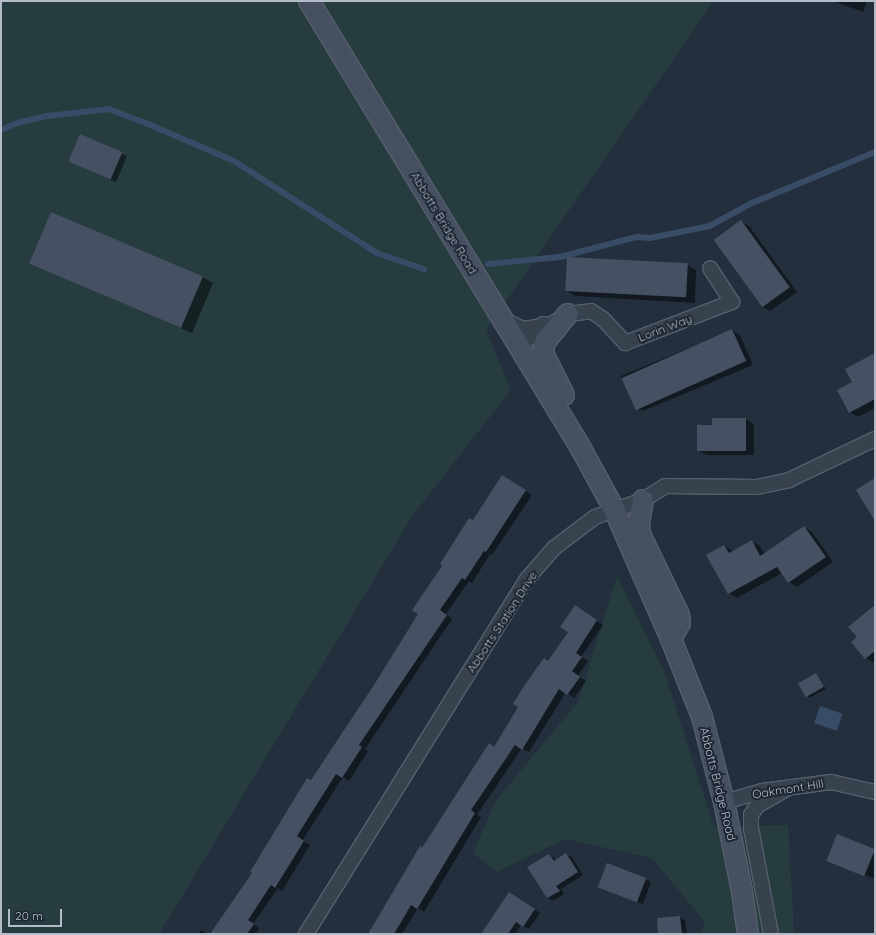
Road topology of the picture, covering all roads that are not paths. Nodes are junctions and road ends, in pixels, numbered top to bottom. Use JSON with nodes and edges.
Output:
{"nodes":[{"id":1,"x":309,"y":1,"type":"edge"},
{"id":2,"x":710,"y":268,"type":"dead end"},
{"id":3,"x":568,"y":314,"type":"junction"},
{"id":4,"x":504,"y":320,"type":"junction"},
{"id":5,"x":518,"y":345,"type":"junction"},
{"id":6,"x":875,"y":439,"type":"edge"},
{"id":7,"x":579,"y":445,"type":"junction"},
{"id":8,"x":643,"y":500,"type":"junction"},
{"id":9,"x":614,"y":509,"type":"junction"},
{"id":10,"x":671,"y":639,"type":"junction"},
{"id":11,"x":790,"y":787,"type":"junction"},
{"id":12,"x":875,"y":792,"type":"edge"},
{"id":13,"x":724,"y":802,"type":"junction"},
{"id":14,"x":306,"y":934,"type":"edge"},
{"id":15,"x":748,"y":934,"type":"edge"},
{"id":16,"x":771,"y":934,"type":"edge"}],
"edges":[{"from":1,"to":4,"type":"main road","name":"Abbotts Bridge Road"},
{"from":2,"to":3,"type":"street","name":"Lorin Way"},
{"from":3,"to":4,"type":"street","name":"Lorin Way"},
{"from":3,"to":5,"type":"street","name":"Lorin Way"},
{"from":3,"to":7,"type":"main road"},
{"from":4,"to":5,"type":"main road","name":"Abbotts Bridge Road"},
{"from":5,"to":7,"type":"main road","name":"Abbotts Bridge Road"},
{"from":6,"to":8,"type":"street","name":"Abbotts Station Drive"},
{"from":7,"to":9,"type":"main road","name":"Abbotts Bridge Road"},
{"from":8,"to":9,"type":"street","name":"Abbotts Station Drive"},
{"from":8,"to":10,"type":"main road"},
{"from":9,"to":10,"type":"main road","name":"Abbotts Bridge Road"},
{"from":9,"to":14,"type":"street","name":"Abbotts Station Drive"},
{"from":10,"to":13,"type":"main road","name":"Abbotts Bridge Road"},
{"from":11,"to":12,"type":"street","name":"Oakmont Hill"},
{"from":11,"to":13,"type":"street","name":"Oakmont Hill"},
{"from":11,"to":16,"type":"street","name":"Abbotts Bridge Road"},
{"from":13,"to":15,"type":"main road","name":"Abbotts Bridge Road"}]}
